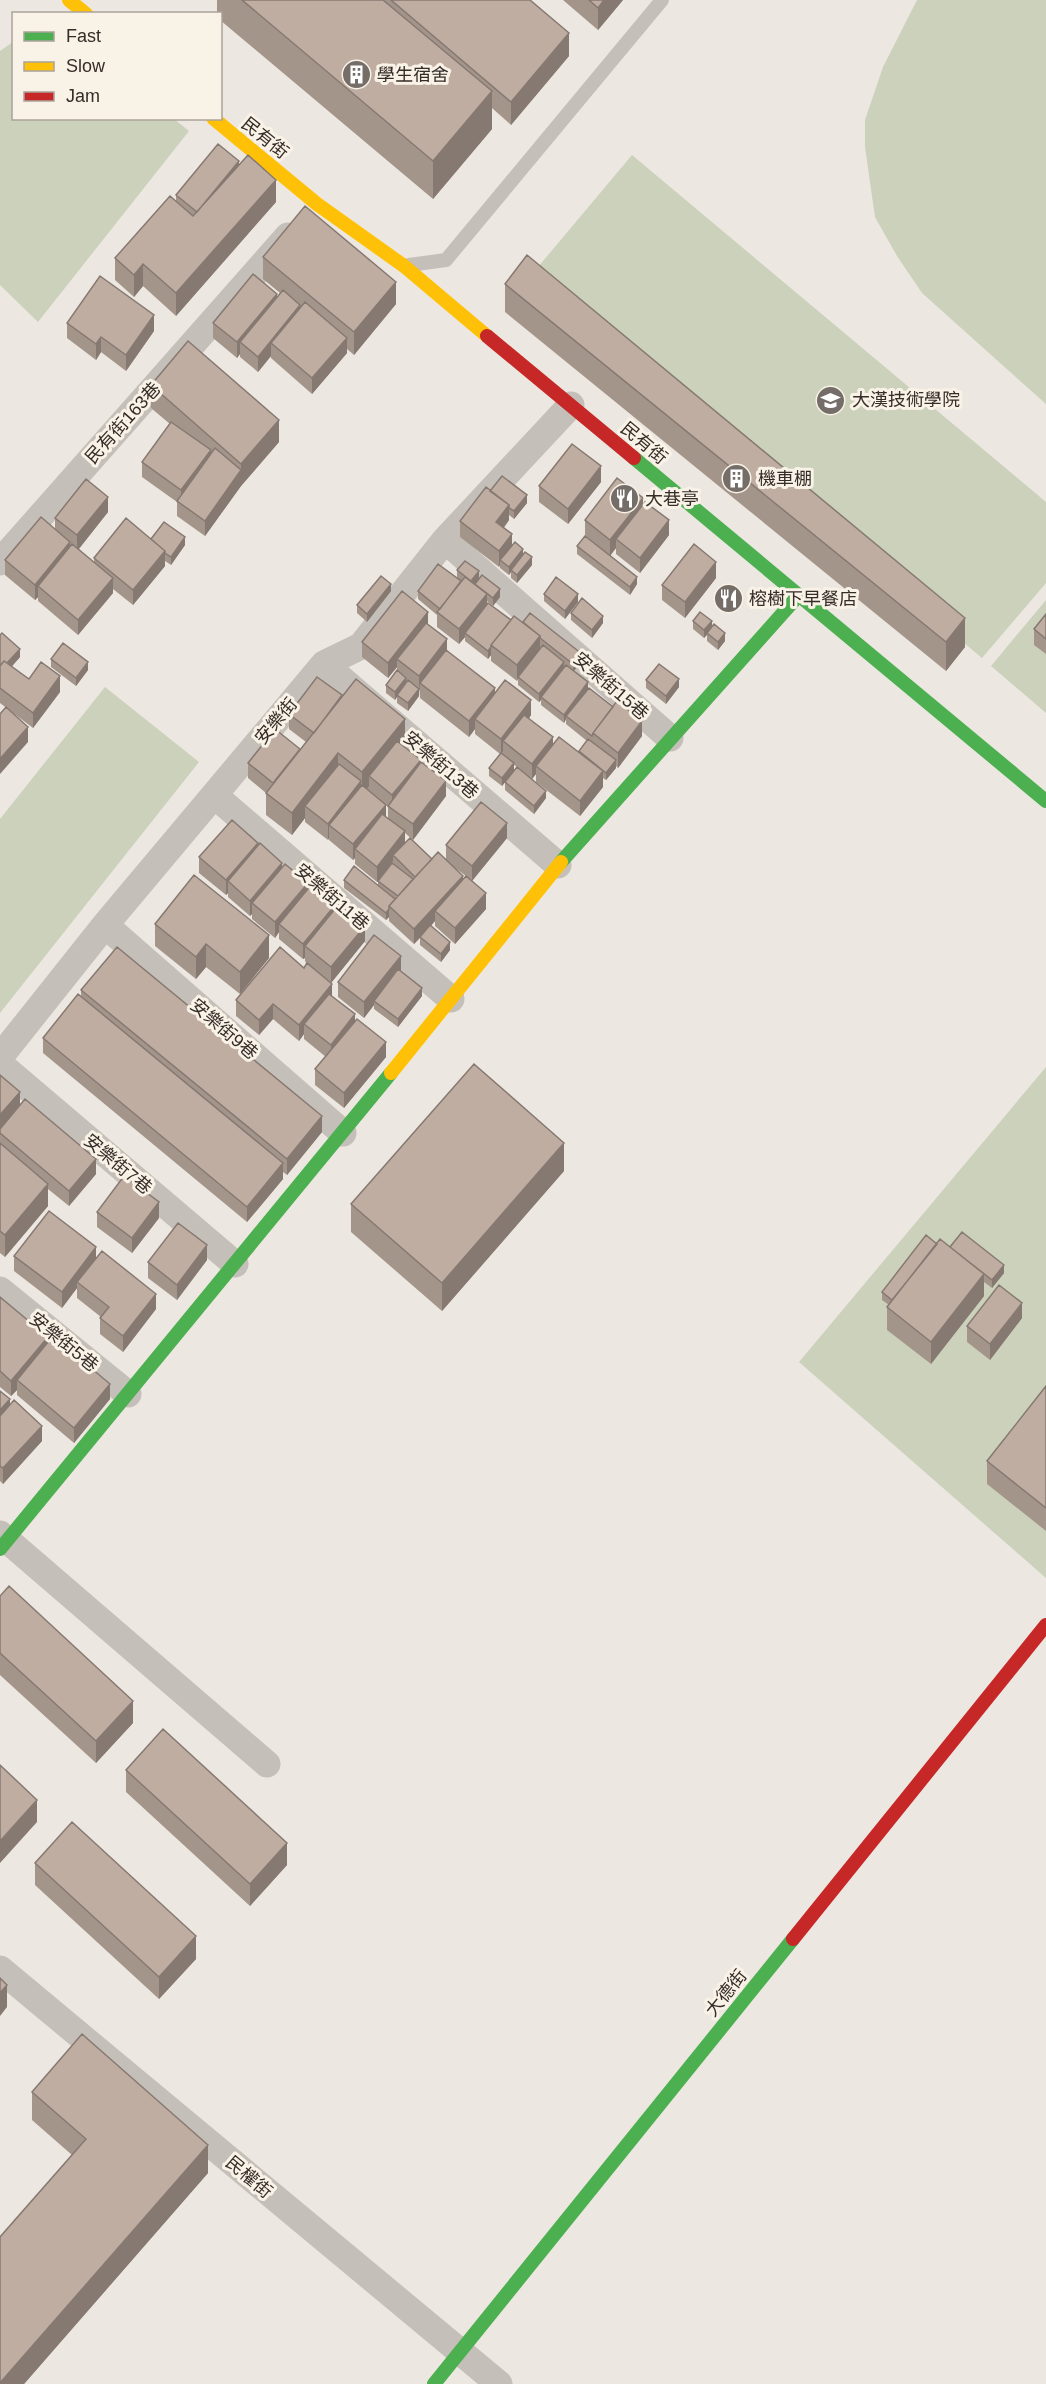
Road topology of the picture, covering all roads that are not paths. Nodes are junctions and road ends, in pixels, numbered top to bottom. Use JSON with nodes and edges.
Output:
{"nodes":[{"id":1,"x":69,"y":0,"type":"edge"},
{"id":2,"x":662,"y":0,"type":"edge"},
{"id":3,"x":84,"y":12,"type":"edge"},
{"id":4,"x":215,"y":120,"type":"edge"},
{"id":5,"x":317,"y":204,"type":"junction"},
{"id":6,"x":404,"y":266,"type":"junction"},
{"id":7,"x":571,"y":405,"type":"junction"},
{"id":8,"x":445,"y":540,"type":"junction"},
{"id":9,"x":0,"y":562,"type":"edge"},
{"id":10,"x":798,"y":596,"type":"junction"},
{"id":11,"x":324,"y":664,"type":"junction"},
{"id":12,"x":669,"y":738,"type":"junction"},
{"id":13,"x":214,"y":795,"type":"junction"},
{"id":14,"x":1046,"y":801,"type":"edge"},
{"id":15,"x":558,"y":865,"type":"junction"},
{"id":16,"x":105,"y":925,"type":"junction"},
{"id":17,"x":451,"y":999,"type":"junction"},
{"id":18,"x":0,"y":1057,"type":"edge"},
{"id":19,"x":0,"y":1064,"type":"edge"},
{"id":20,"x":343,"y":1133,"type":"junction"},
{"id":21,"x":235,"y":1264,"type":"junction"},
{"id":22,"x":0,"y":1290,"type":"edge"},
{"id":23,"x":128,"y":1394,"type":"junction"},
{"id":24,"x":2,"y":1541,"type":"edge"},
{"id":25,"x":1046,"y":1624,"type":"edge"},
{"id":26,"x":267,"y":1764,"type":"dead end"},
{"id":27,"x":0,"y":1970,"type":"edge"},
{"id":28,"x":460,"y":2353,"type":"junction"},
{"id":29,"x":434,"y":2384,"type":"edge"},
{"id":30,"x":499,"y":2384,"type":"edge"}],
"edges":[{"from":1,"to":3,"type":"street"},
{"from":2,"to":6,"type":"lane"},
{"from":4,"to":5,"type":"street","name":"民有街"},
{"from":5,"to":6,"type":"street","name":"民有街"},
{"from":5,"to":9,"type":"street","name":"民有街163巷"},
{"from":6,"to":7,"type":"street","name":"民有街"},
{"from":7,"to":8,"type":"street","name":"安樂街"},
{"from":7,"to":10,"type":"street","name":"民有街"},
{"from":8,"to":11,"type":"street","name":"安樂街"},
{"from":8,"to":12,"type":"street","name":"安樂街15巷"},
{"from":10,"to":12,"type":"street"},
{"from":10,"to":14,"type":"street","name":"民有街"},
{"from":11,"to":13,"type":"street","name":"安樂街"},
{"from":11,"to":15,"type":"street","name":"安樂街13巷"},
{"from":12,"to":15,"type":"street"},
{"from":13,"to":16,"type":"street","name":"安樂街"},
{"from":13,"to":17,"type":"street","name":"安樂街11巷"},
{"from":15,"to":17,"type":"street"},
{"from":16,"to":18,"type":"street","name":"安樂街"},
{"from":16,"to":20,"type":"street","name":"安樂街9巷"},
{"from":17,"to":20,"type":"street"},
{"from":19,"to":21,"type":"street","name":"安樂街7巷"},
{"from":20,"to":21,"type":"street"},
{"from":21,"to":23,"type":"street"},
{"from":22,"to":23,"type":"street","name":"安樂街5巷"},
{"from":23,"to":24,"type":"street"},
{"from":24,"to":26,"type":"street"},
{"from":25,"to":28,"type":"street","name":"大德街"},
{"from":27,"to":28,"type":"street","name":"民權街"},
{"from":28,"to":29,"type":"street","name":"大德街"},
{"from":28,"to":30,"type":"street","name":"民權街"}]}
